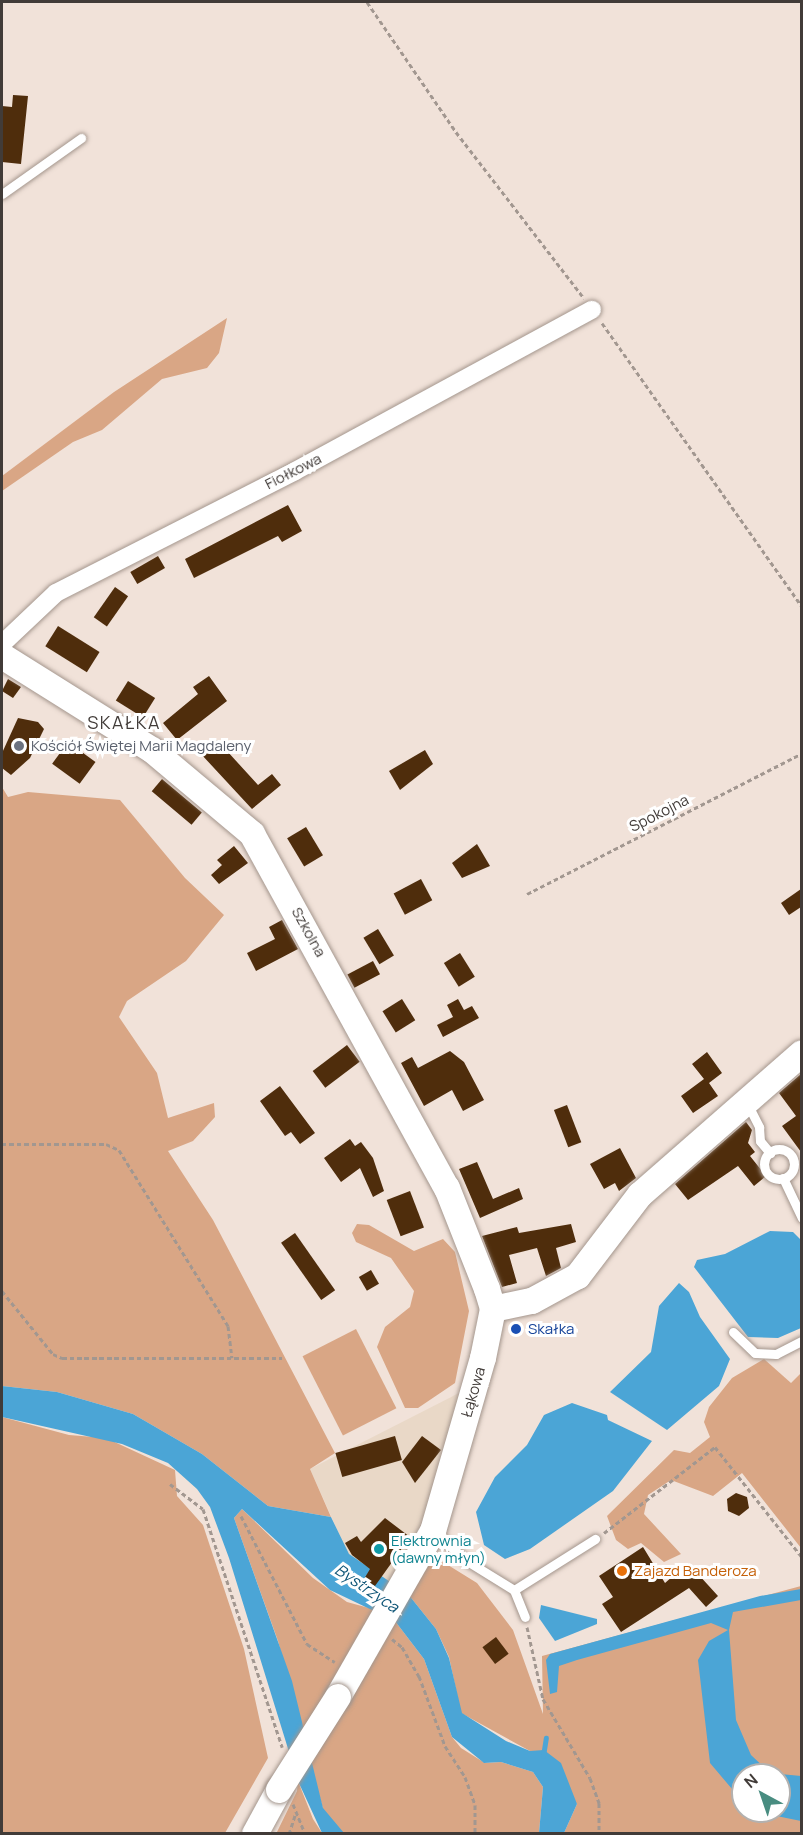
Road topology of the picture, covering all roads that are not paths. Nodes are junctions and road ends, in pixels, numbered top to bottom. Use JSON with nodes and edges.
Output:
{"nodes":[{"id":1,"x":81,"y":138,"type":"dead end"},
{"id":2,"x":2,"y":194,"type":"edge"},
{"id":3,"x":592,"y":310,"type":"dead end"},
{"id":4,"x":2,"y":644,"type":"edge"},
{"id":5,"x":2,"y":656,"type":"edge"},
{"id":6,"x":801,"y":1053,"type":"edge"},
{"id":7,"x":744,"y":1101,"type":"junction"},
{"id":8,"x":770,"y":1153,"type":"junction"},
{"id":9,"x":798,"y":1162,"type":"edge"},
{"id":10,"x":783,"y":1178,"type":"junction"},
{"id":11,"x":801,"y":1210,"type":"edge"},
{"id":12,"x":494,"y":1309,"type":"junction"},
{"id":13,"x":733,"y":1332,"type":"dead end"},
{"id":14,"x":801,"y":1341,"type":"edge"},
{"id":15,"x":433,"y":1531,"type":"junction"},
{"id":16,"x":595,"y":1539,"type":"road end"},
{"id":17,"x":514,"y":1590,"type":"junction"},
{"id":18,"x":525,"y":1617,"type":"road end"},
{"id":19,"x":255,"y":1833,"type":"edge"}],
"edges":[{"from":1,"to":2,"type":"lane"},
{"from":3,"to":4,"type":"street","name":"Fiołkowa"},
{"from":5,"to":12,"type":"street","name":"Szkolna"},
{"from":6,"to":7,"type":"street"},
{"from":7,"to":8,"type":"lane"},
{"from":7,"to":12,"type":"street"},
{"from":8,"to":9,"type":"lane"},
{"from":8,"to":10,"type":"lane"},
{"from":9,"to":10,"type":"lane"},
{"from":10,"to":11,"type":"lane"},
{"from":12,"to":15,"type":"street","name":"Łąkowa"},
{"from":13,"to":14,"type":"lane"},
{"from":15,"to":17,"type":"lane"},
{"from":15,"to":19,"type":"street","name":"Łąkowa","bridge":true},
{"from":16,"to":17,"type":"lane"},
{"from":17,"to":18,"type":"lane"}]}
